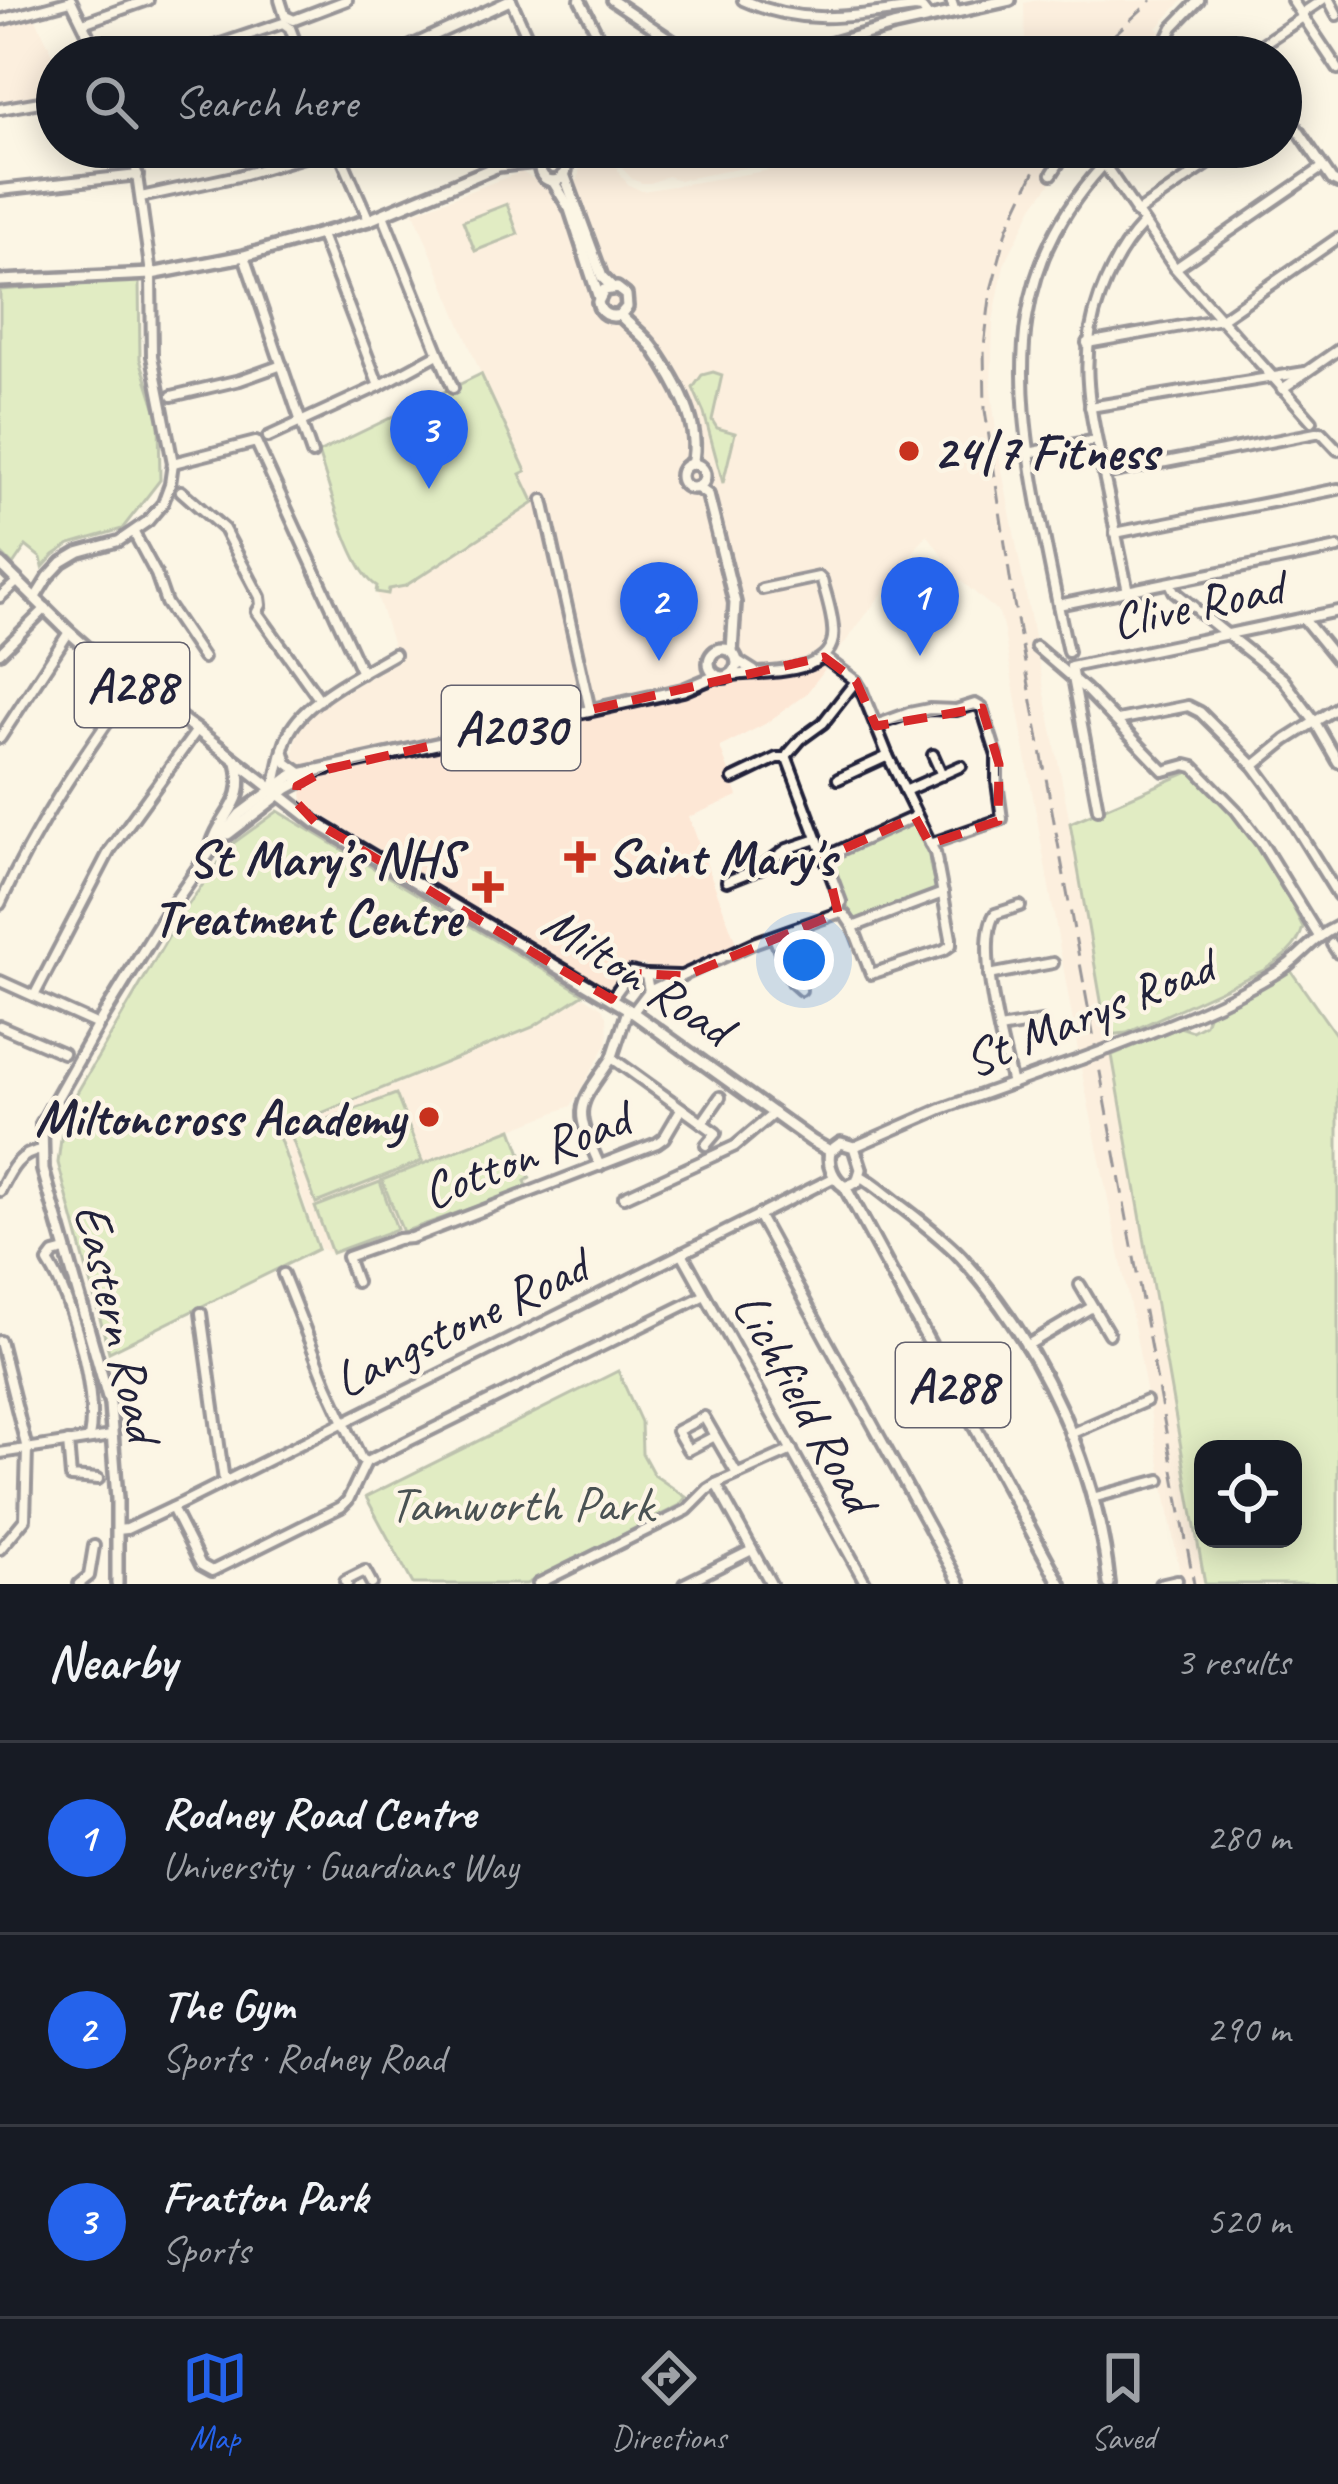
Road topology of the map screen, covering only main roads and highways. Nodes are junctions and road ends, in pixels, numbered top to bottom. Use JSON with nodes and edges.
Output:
{"nodes":[{"id":1,"x":1010,"y":0,"type":"edge"},
{"id":2,"x":858,"y":36,"type":"edge"},
{"id":3,"x":498,"y":168,"type":"edge"},
{"id":4,"x":523,"y":168,"type":"edge"},
{"id":5,"x":544,"y":168,"type":"edge"},
{"id":6,"x":565,"y":170,"type":"joint"},
{"id":7,"x":547,"y":178,"type":"junction"},
{"id":8,"x":0,"y":281,"type":"edge"},
{"id":9,"x":612,"y":287,"type":"junction"},
{"id":10,"x":598,"y":298,"type":"junction"},
{"id":11,"x":620,"y":315,"type":"junction"},
{"id":12,"x":692,"y":464,"type":"junction"},
{"id":13,"x":697,"y":487,"type":"junction"},
{"id":14,"x":0,"y":564,"type":"edge"},
{"id":15,"x":734,"y":619,"type":"junction"},
{"id":16,"x":716,"y":651,"type":"junction"},
{"id":17,"x":735,"y":656,"type":"junction"},
{"id":18,"x":713,"y":670,"type":"junction"},
{"id":19,"x":237,"y":762,"type":"junction"},
{"id":20,"x":328,"y":769,"type":"junction"},
{"id":21,"x":276,"y":792,"type":"junction"},
{"id":22,"x":302,"y":812,"type":"junction"},
{"id":23,"x":211,"y":850,"type":"junction"},
{"id":24,"x":830,"y":1151,"type":"junction"},
{"id":25,"x":860,"y":1176,"type":"junction"},
{"id":26,"x":845,"y":1186,"type":"junction"},
{"id":27,"x":117,"y":1584,"type":"edge"},
{"id":28,"x":1060,"y":1584,"type":"edge"},
{"id":29,"x":1109,"y":1584,"type":"edge"}],
"edges":[{"from":1,"to":2,"type":"main road"},
{"from":3,"to":8,"type":"main road"},
{"from":4,"to":7,"type":"main road"},
{"from":5,"to":7,"type":"main road"},
{"from":6,"to":7,"type":"main road"},
{"from":6,"to":9,"type":"main road"},
{"from":7,"to":10,"type":"main road"},
{"from":9,"to":10,"type":"main road"},
{"from":9,"to":11,"type":"main road"},
{"from":10,"to":11,"type":"main road"},
{"from":11,"to":12,"type":"main road"},
{"from":12,"to":13,"type":"main road"},
{"from":12,"to":13,"type":"main road"},
{"from":13,"to":15,"type":"main road"},
{"from":14,"to":19,"type":"main road","name":"Milton Road","number":"A288"},
{"from":15,"to":16,"type":"main road"},
{"from":15,"to":17,"type":"main road"},
{"from":16,"to":17,"type":"main road"},
{"from":16,"to":18,"type":"main road"},
{"from":17,"to":18,"type":"main road","number":"A2030"},
{"from":18,"to":20,"type":"main road","number":"A2030"},
{"from":19,"to":21,"type":"main road","name":"Milton Road","number":"A288"},
{"from":19,"to":23,"type":"main road"},
{"from":20,"to":21,"type":"main road","number":"A2030"},
{"from":20,"to":21,"type":"main road","number":"A2030"},
{"from":20,"to":22,"type":"main road"},
{"from":21,"to":22,"type":"main road","name":"Milton Road","number":"A288"},
{"from":21,"to":23,"type":"main road","number":"A2030"},
{"from":22,"to":24,"type":"main road","name":"Milton Road","number":"A288"},
{"from":23,"to":27,"type":"main road","name":"Eastern Road","number":"A2030"},
{"from":24,"to":25,"type":"main road"},
{"from":24,"to":26,"type":"main road"},
{"from":25,"to":26,"type":"main road"},
{"from":25,"to":29,"type":"main road"},
{"from":26,"to":28,"type":"main road","number":"A288"}]}
